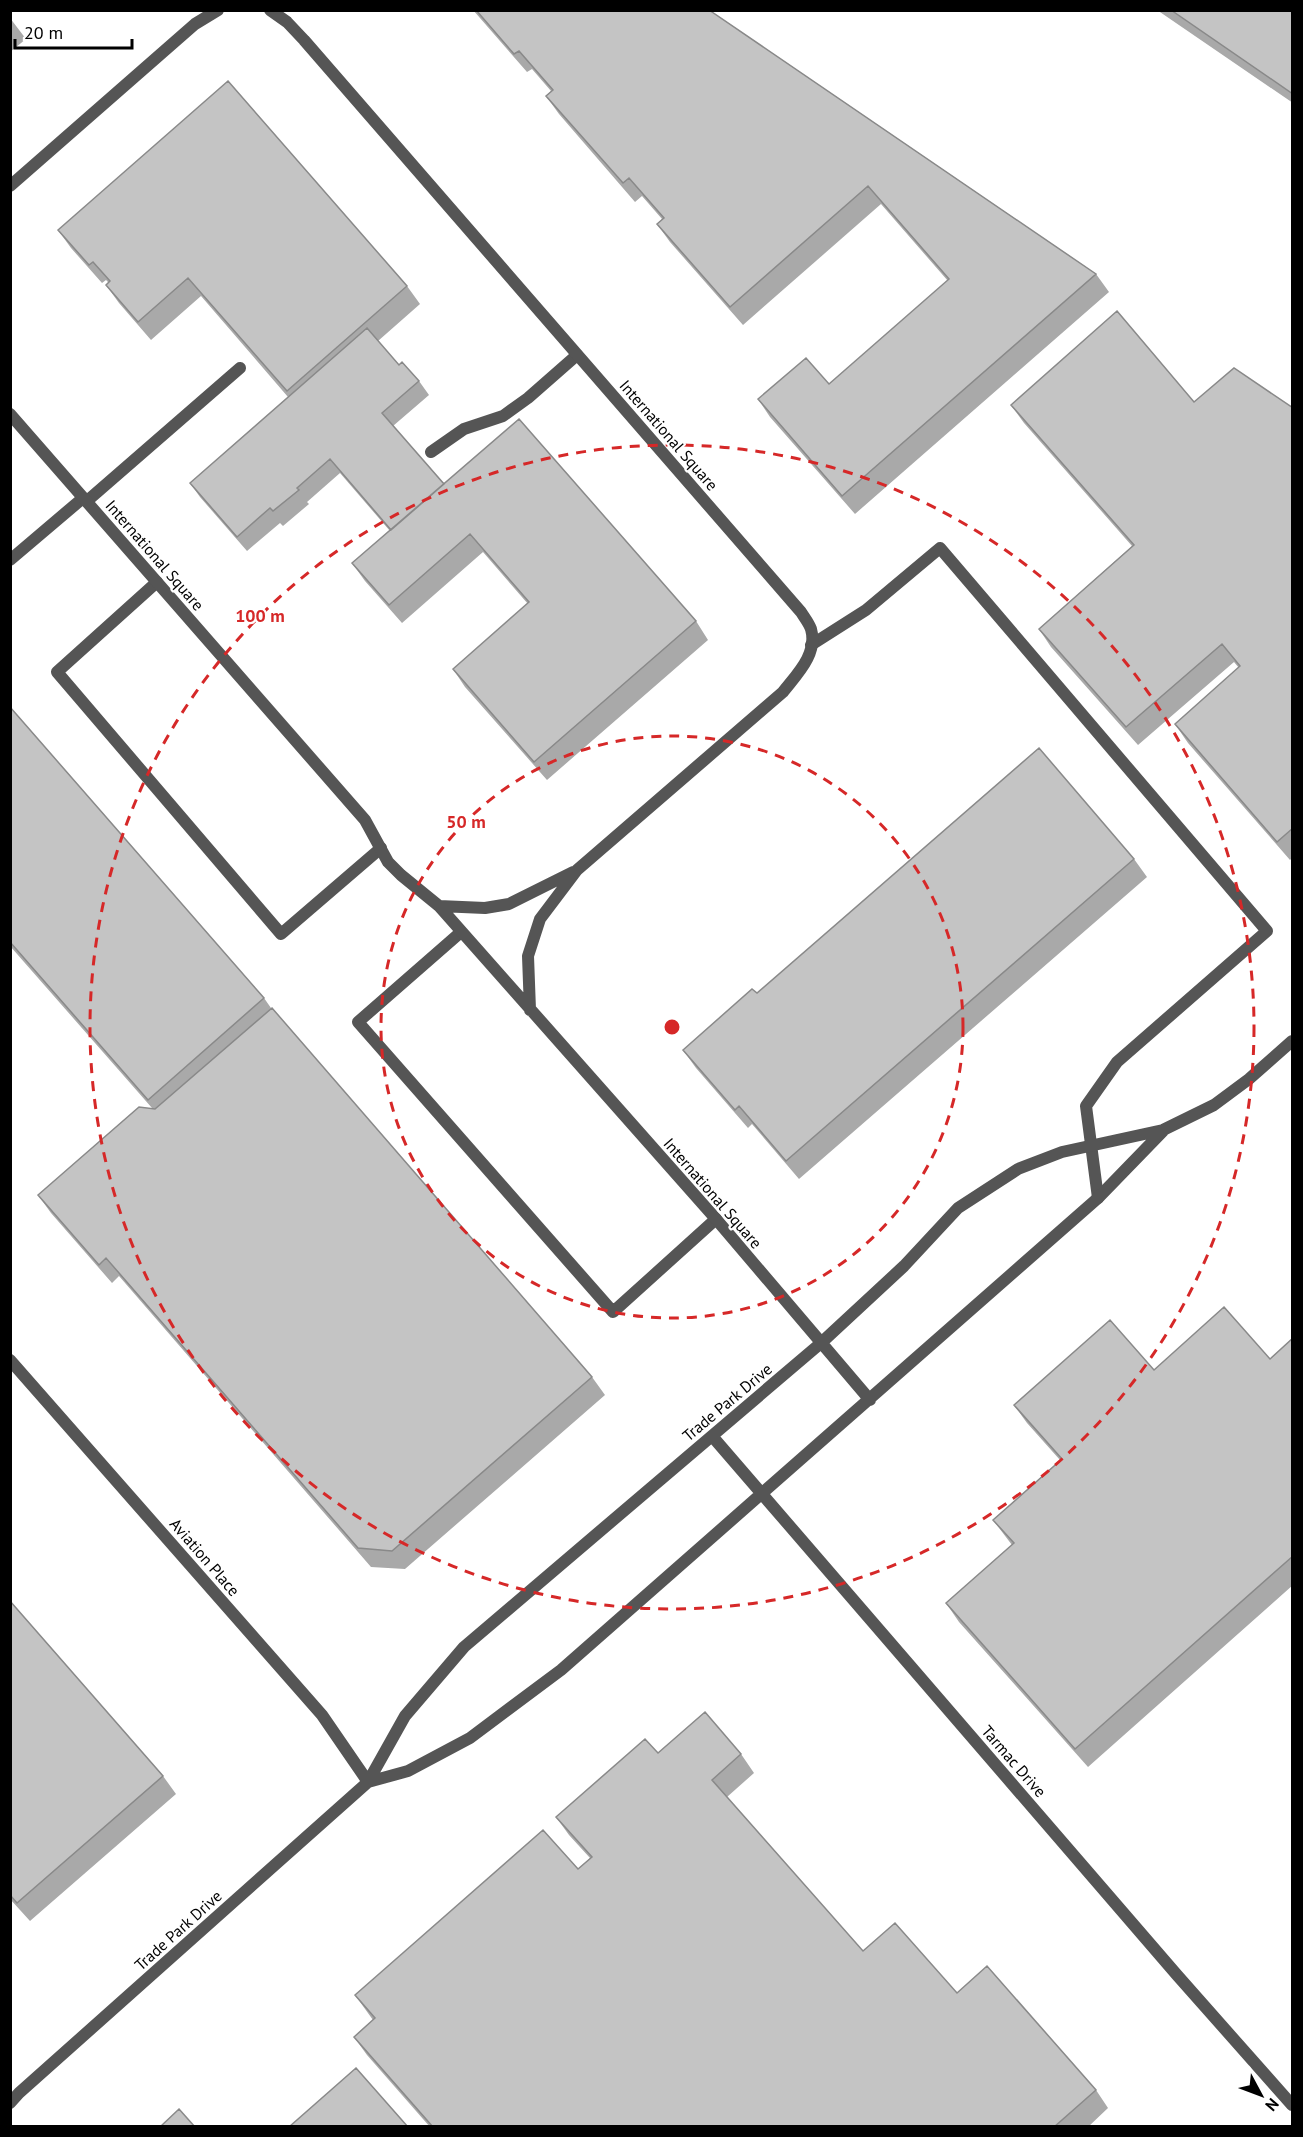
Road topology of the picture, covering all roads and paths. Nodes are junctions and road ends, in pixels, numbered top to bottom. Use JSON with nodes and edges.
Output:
{"nodes":[{"id":1,"x":218,"y":10,"type":"edge"},
{"id":2,"x":270,"y":10,"type":"edge"},
{"id":3,"x":10,"y":186,"type":"edge"},
{"id":4,"x":577,"y":355,"type":"junction"},
{"id":5,"x":240,"y":368,"type":"edge"},
{"id":6,"x":10,"y":414,"type":"edge"},
{"id":7,"x":431,"y":452,"type":"dead end"},
{"id":8,"x":85,"y":500,"type":"junction"},
{"id":9,"x":10,"y":560,"type":"edge"},
{"id":10,"x":157,"y":582,"type":"junction"},
{"id":11,"x":811,"y":645,"type":"junction"},
{"id":12,"x":381,"y":849,"type":"junction"},
{"id":13,"x":577,"y":870,"type":"junction"},
{"id":14,"x":438,"y":906,"type":"junction"},
{"id":15,"x":461,"y":932,"type":"junction"},
{"id":16,"x":530,"y":1010,"type":"junction"},
{"id":17,"x":1293,"y":1041,"type":"edge"},
{"id":18,"x":1163,"y":1130,"type":"junction"},
{"id":19,"x":1092,"y":1146,"type":"junction"},
{"id":20,"x":1098,"y":1198,"type":"junction"},
{"id":21,"x":716,"y":1219,"type":"junction"},
{"id":22,"x":821,"y":1343,"type":"junction"},
{"id":23,"x":10,"y":1360,"type":"edge"},
{"id":24,"x":870,"y":1400,"type":"junction"},
{"id":25,"x":712,"y":1436,"type":"junction"},
{"id":26,"x":762,"y":1495,"type":"junction"},
{"id":27,"x":368,"y":1782,"type":"junction"},
{"id":28,"x":10,"y":2103,"type":"edge"},
{"id":29,"x":1293,"y":2105,"type":"edge"}],
"edges":[{"from":1,"to":3,"type":"street"},
{"from":2,"to":4,"type":"street","name":"International Square"},
{"from":4,"to":7,"type":"street"},
{"from":4,"to":11,"type":"street","name":"International Square"},
{"from":5,"to":8,"type":"street"},
{"from":6,"to":8,"type":"street","name":"International Square"},
{"from":8,"to":9,"type":"street"},
{"from":8,"to":10,"type":"street","name":"International Square"},
{"from":10,"to":12,"type":"street","name":"International Square"},
{"from":10,"to":12,"type":"street"},
{"from":11,"to":13,"type":"street"},
{"from":11,"to":19,"type":"street"},
{"from":12,"to":14,"type":"street","name":"International Square"},
{"from":13,"to":14,"type":"street"},
{"from":13,"to":16,"type":"street"},
{"from":14,"to":15,"type":"street","name":"International Square"},
{"from":15,"to":16,"type":"street","name":"International Square"},
{"from":15,"to":21,"type":"street"},
{"from":16,"to":21,"type":"street","name":"International Square"},
{"from":17,"to":18,"type":"street","name":"Trade Park Drive"},
{"from":18,"to":19,"type":"street","name":"Trade Park Drive"},
{"from":18,"to":20,"type":"street","name":"Trade Park Drive"},
{"from":19,"to":20,"type":"street"},
{"from":19,"to":22,"type":"street","name":"Trade Park Drive"},
{"from":20,"to":24,"type":"street","name":"Trade Park Drive"},
{"from":21,"to":22,"type":"street","name":"International Square"},
{"from":22,"to":24,"type":"street","name":"International Square"},
{"from":22,"to":25,"type":"street","name":"Trade Park Drive"},
{"from":23,"to":27,"type":"street","name":"Aviation Place"},
{"from":24,"to":26,"type":"street","name":"Trade Park Drive"},
{"from":25,"to":26,"type":"street","name":"Tarmac Drive"},
{"from":25,"to":27,"type":"street","name":"Trade Park Drive"},
{"from":26,"to":27,"type":"street","name":"Trade Park Drive"},
{"from":26,"to":29,"type":"street","name":"Tarmac Drive"},
{"from":27,"to":28,"type":"street","name":"Trade Park Drive"}]}
